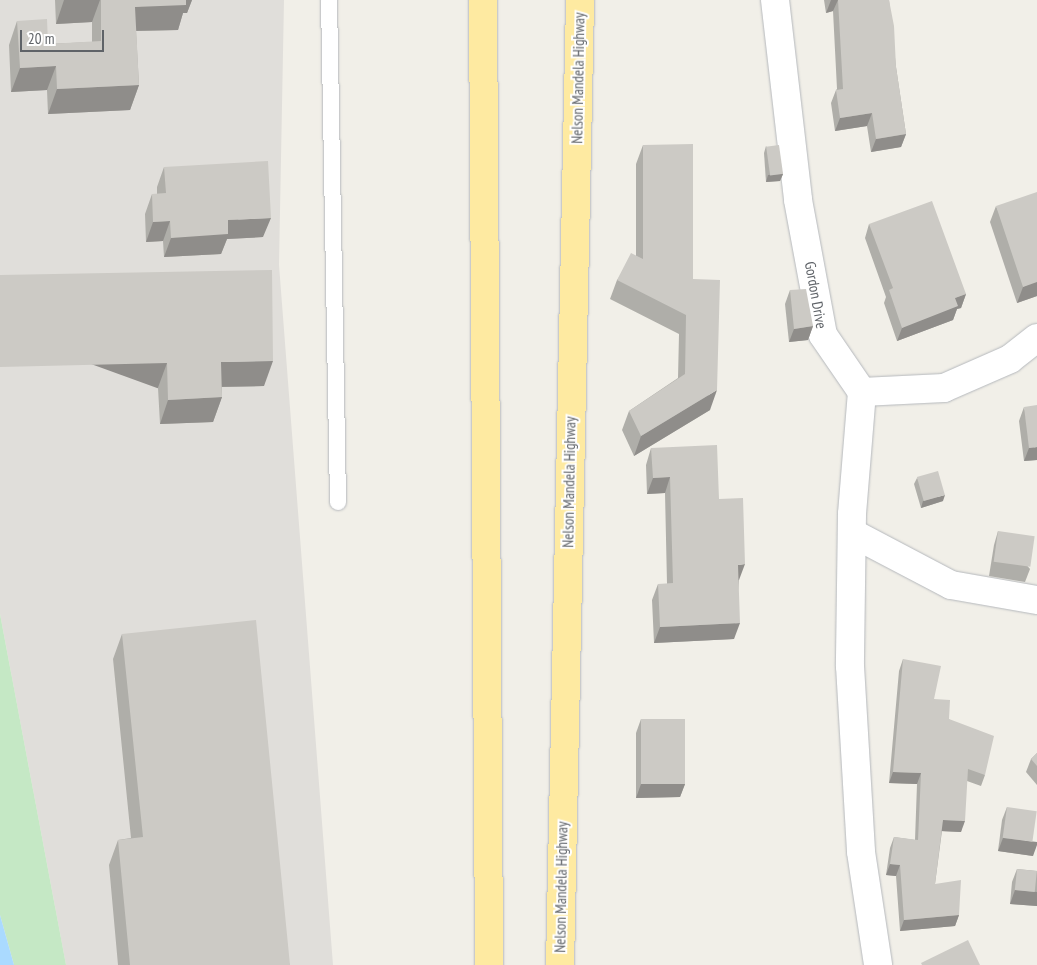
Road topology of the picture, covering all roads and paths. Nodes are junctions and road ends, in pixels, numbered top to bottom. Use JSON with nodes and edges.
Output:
{"nodes":[{"id":1,"x":329,"y":0,"type":"edge"},
{"id":2,"x":483,"y":0,"type":"edge"},
{"id":3,"x":580,"y":0,"type":"edge"},
{"id":4,"x":776,"y":0,"type":"edge"},
{"id":5,"x":1037,"y":338,"type":"edge"},
{"id":6,"x":862,"y":392,"type":"junction"},
{"id":7,"x":338,"y":502,"type":"dead end"},
{"id":8,"x":852,"y":532,"type":"junction"},
{"id":9,"x":1037,"y":600,"type":"edge"},
{"id":10,"x":489,"y":965,"type":"edge"},
{"id":11,"x":560,"y":965,"type":"edge"},
{"id":12,"x":878,"y":965,"type":"edge"}],
"edges":[{"from":1,"to":7,"type":"lane"},
{"from":2,"to":10,"type":"highway"},
{"from":3,"to":11,"type":"highway","name":"Nelson Mandela Highway"},
{"from":4,"to":6,"type":"street","name":"Gordon Drive"},
{"from":5,"to":6,"type":"street"},
{"from":6,"to":8,"type":"street"},
{"from":8,"to":9,"type":"street"},
{"from":8,"to":12,"type":"street"}]}
